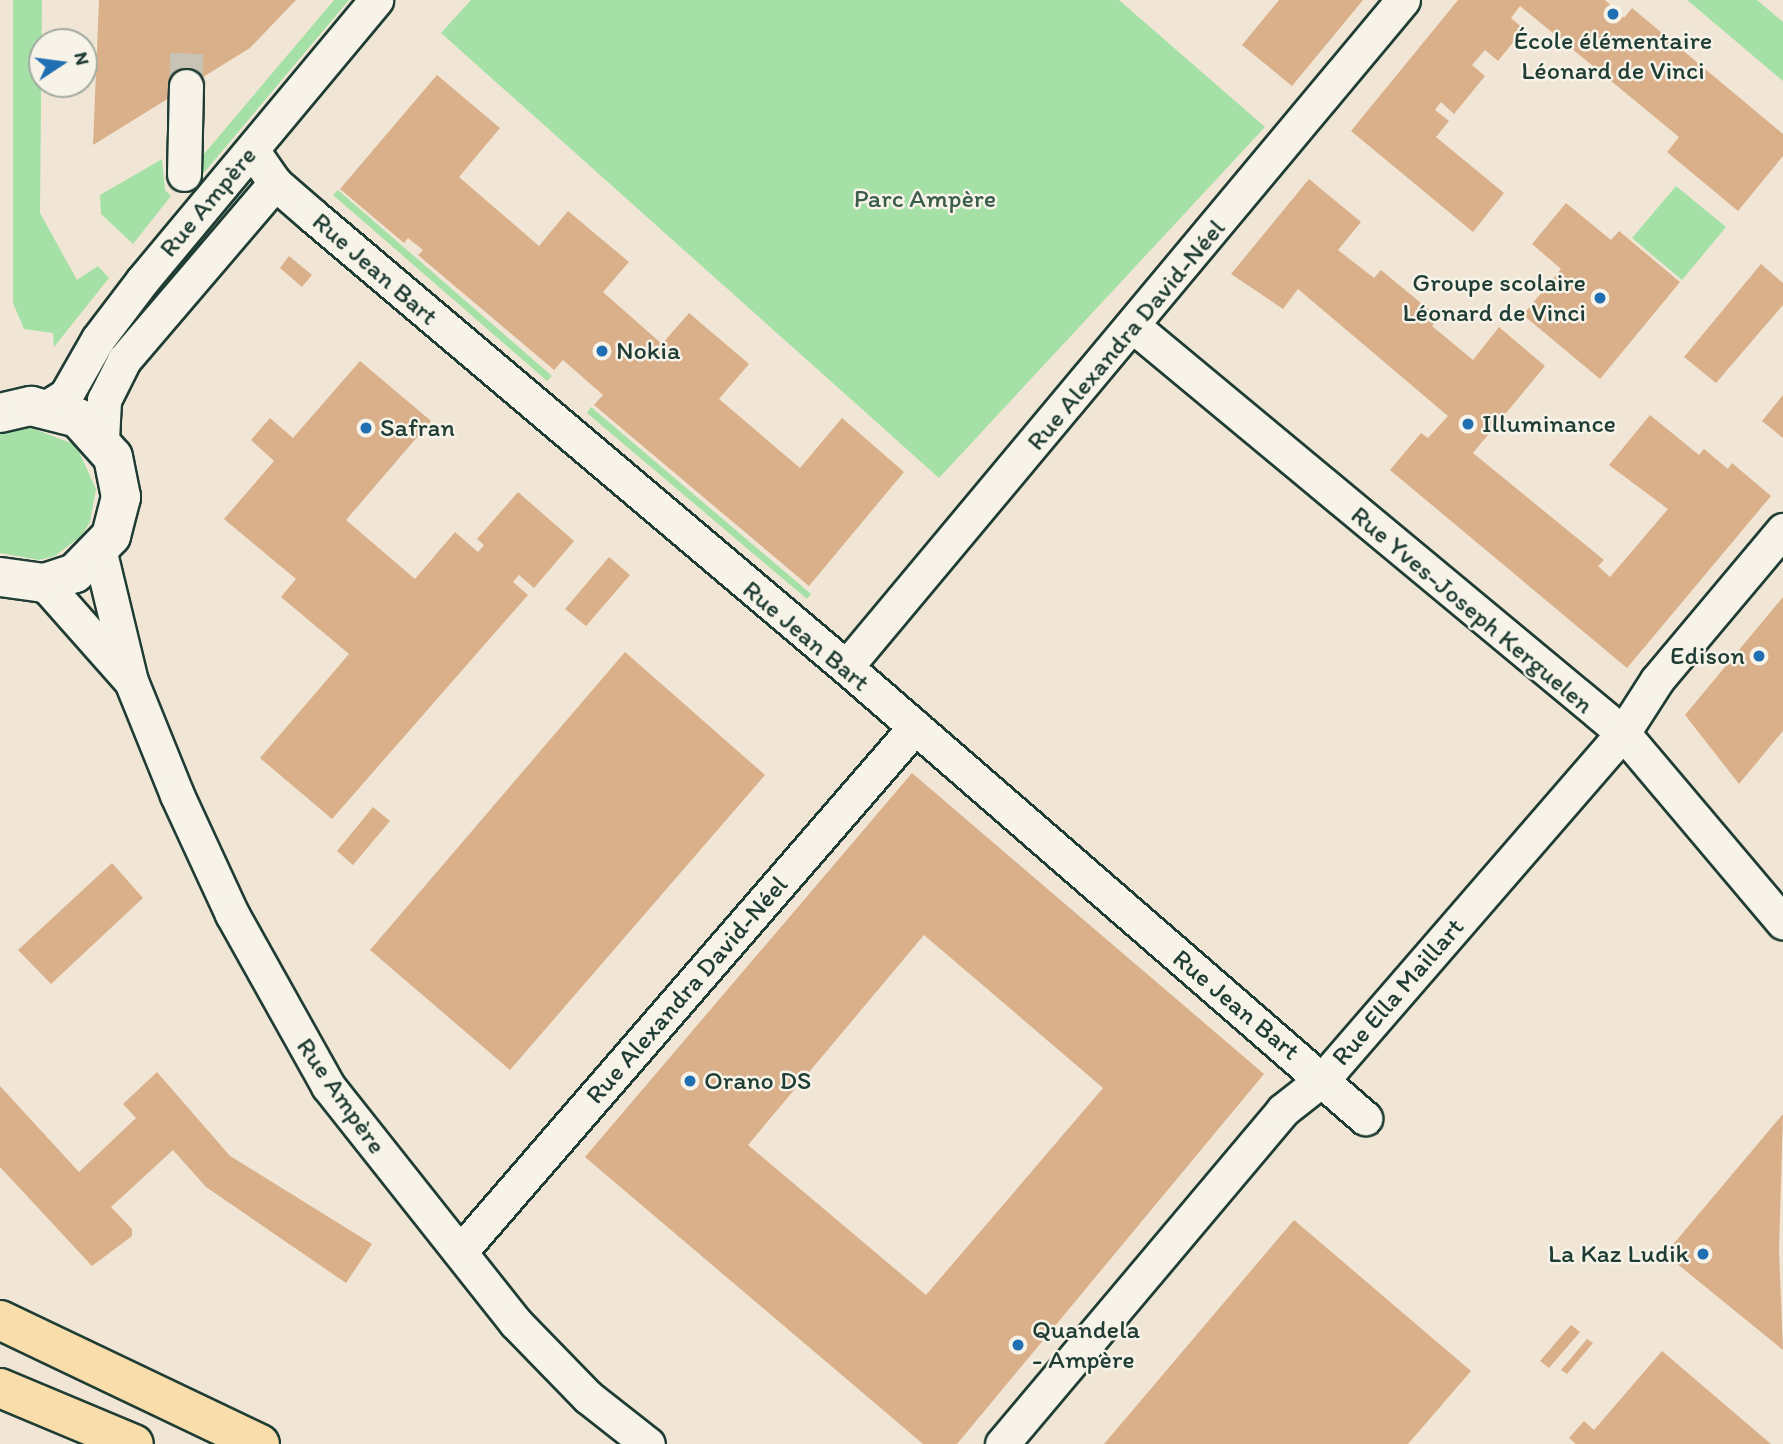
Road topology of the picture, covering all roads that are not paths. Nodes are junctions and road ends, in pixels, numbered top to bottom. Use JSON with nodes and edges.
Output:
{"nodes":[{"id":1,"x":376,"y":0,"type":"edge"},
{"id":2,"x":1404,"y":0,"type":"edge"},
{"id":3,"x":186,"y":86,"type":"tunnel mouth"},
{"id":4,"x":252,"y":150,"type":"junction"},
{"id":5,"x":184,"y":174,"type":"dead end"},
{"id":6,"x":275,"y":183,"type":"junction"},
{"id":7,"x":1133,"y":326,"type":"junction"},
{"id":8,"x":16,"y":404,"type":"edge"},
{"id":9,"x":102,"y":439,"type":"junction"},
{"id":10,"x":1783,"y":530,"type":"edge"},
{"id":11,"x":100,"y":553,"type":"junction"},
{"id":12,"x":0,"y":577,"type":"edge"},
{"id":13,"x":44,"y":583,"type":"junction"},
{"id":14,"x":846,"y":667,"type":"junction"},
{"id":15,"x":131,"y":681,"type":"junction"},
{"id":16,"x":918,"y":730,"type":"junction"},
{"id":17,"x":1623,"y":733,"type":"junction"},
{"id":18,"x":1783,"y":922,"type":"edge"},
{"id":19,"x":1324,"y":1078,"type":"junction"},
{"id":20,"x":1365,"y":1118,"type":"dead end"},
{"id":21,"x":460,"y":1252,"type":"junction"},
{"id":22,"x":0,"y":1320,"type":"edge"},
{"id":23,"x":0,"y":1388,"type":"edge"},
{"id":24,"x":134,"y":1444,"type":"edge"},
{"id":25,"x":260,"y":1444,"type":"edge"},
{"id":26,"x":648,"y":1444,"type":"edge"},
{"id":27,"x":1002,"y":1444,"type":"edge"}],
"edges":[{"from":1,"to":4,"type":"street","name":"Rue Ampère"},
{"from":2,"to":7,"type":"street","name":"Rue Alexandra David-Néel"},
{"from":3,"to":5,"type":"street"},
{"from":4,"to":6,"type":"street","name":"Rue Jean Bart"},
{"from":4,"to":8,"type":"street","name":"Rue Ampère"},
{"from":6,"to":9,"type":"street","name":"Rue Ampère"},
{"from":6,"to":14,"type":"street","name":"Rue Jean Bart"},
{"from":7,"to":14,"type":"street","name":"Rue Alexandra David-Néel"},
{"from":7,"to":17,"type":"street","name":"Rue Yves-Joseph Kerguelen"},
{"from":8,"to":9,"type":"street"},
{"from":9,"to":11,"type":"street"},
{"from":10,"to":17,"type":"street","name":"Rue Ella Maillart"},
{"from":11,"to":13,"type":"street"},
{"from":11,"to":15,"type":"street","name":"Rue Ampère"},
{"from":12,"to":13,"type":"street"},
{"from":13,"to":15,"type":"street","name":"Rue Ampère"},
{"from":14,"to":16,"type":"street","name":"Rue Jean Bart"},
{"from":15,"to":21,"type":"street","name":"Rue Ampère"},
{"from":16,"to":19,"type":"street","name":"Rue Jean Bart"},
{"from":16,"to":21,"type":"street","name":"Rue Alexandra David-Néel"},
{"from":17,"to":18,"type":"street","name":"Rue Yves-Joseph Kerguelen"},
{"from":17,"to":19,"type":"street","name":"Rue Ella Maillart"},
{"from":19,"to":20,"type":"street","name":"Rue Jean Bart"},
{"from":19,"to":27,"type":"street","name":"Rue Ella Maillart"},
{"from":21,"to":26,"type":"street","name":"Rue Ampère"},
{"from":22,"to":25,"type":"main road"},
{"from":23,"to":24,"type":"main road"}]}
